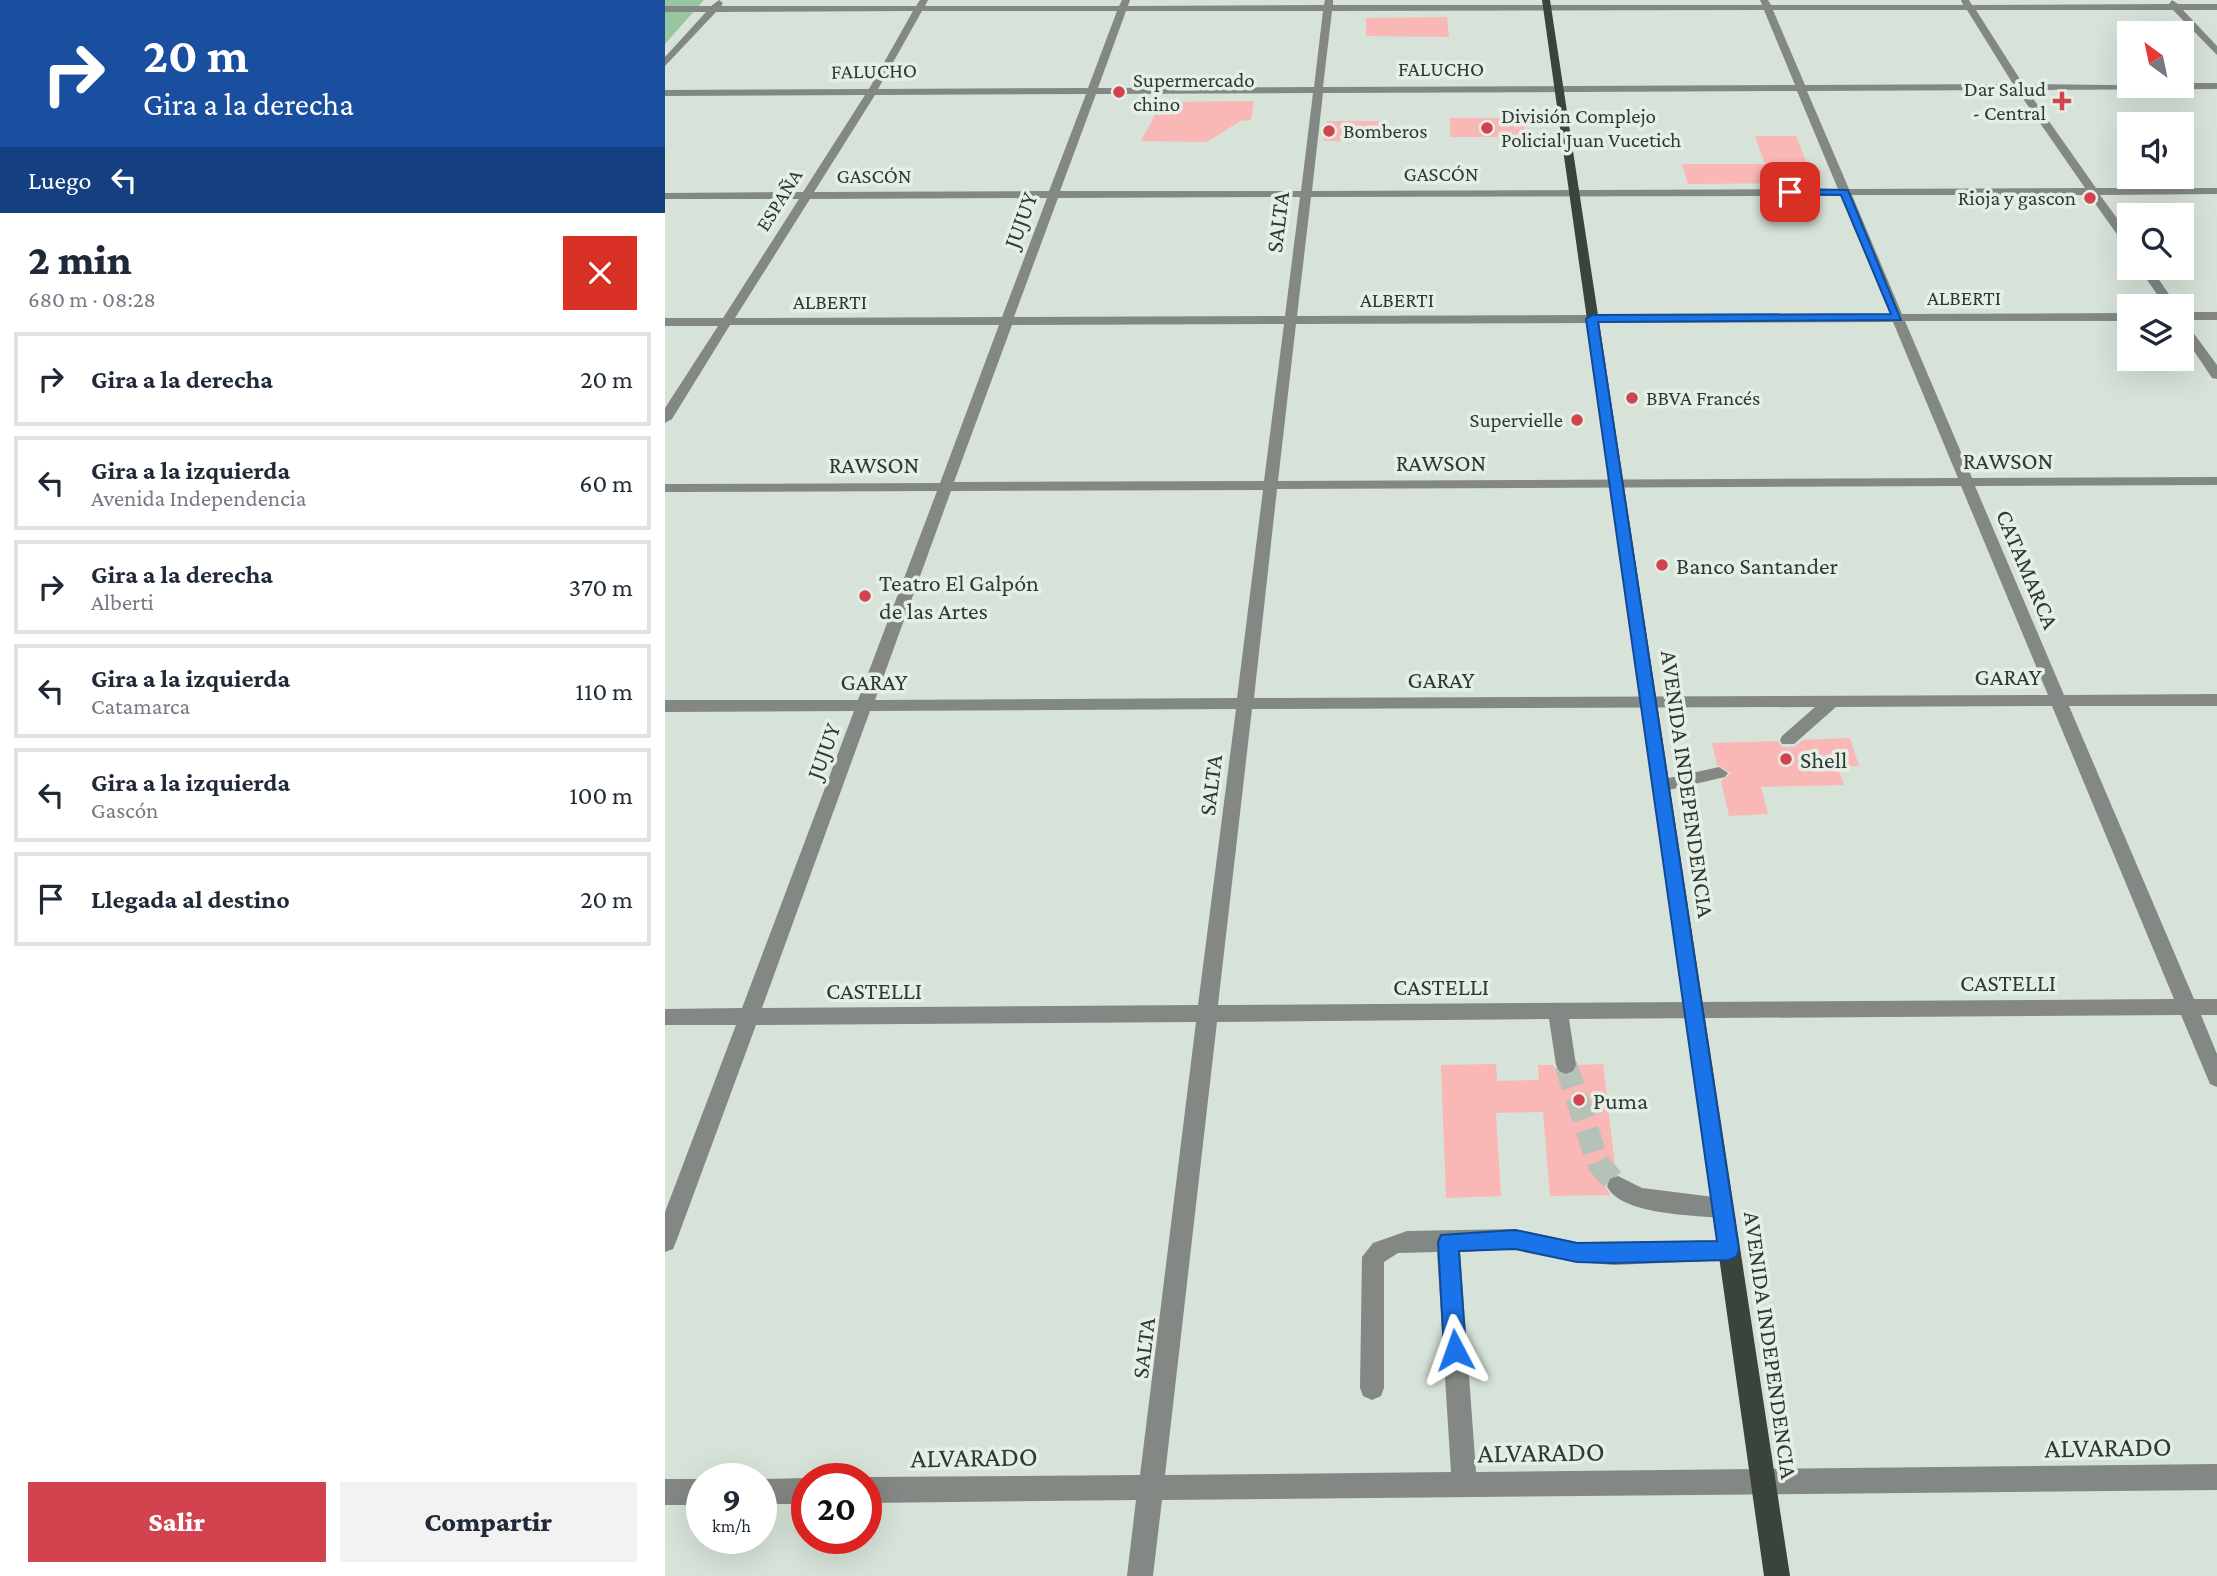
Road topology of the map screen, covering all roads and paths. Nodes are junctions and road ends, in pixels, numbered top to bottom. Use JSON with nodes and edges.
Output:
{"nodes":[{"id":1,"x":722,"y":0,"type":"edge"},
{"id":2,"x":1765,"y":3,"type":"edge"},
{"id":3,"x":1967,"y":3,"type":"edge"},
{"id":4,"x":2173,"y":3,"type":"edge"},
{"id":5,"x":922,"y":4,"type":"edge"},
{"id":6,"x":1125,"y":4,"type":"edge"},
{"id":7,"x":1328,"y":4,"type":"edge"},
{"id":8,"x":1547,"y":4,"type":"edge"},
{"id":9,"x":2217,"y":8,"type":"edge"},
{"id":10,"x":665,"y":9,"type":"edge"},
{"id":11,"x":714,"y":9,"type":"junction"},
{"id":12,"x":2217,"y":52,"type":"edge"},
{"id":13,"x":665,"y":63,"type":"edge"},
{"id":14,"x":2217,"y":86,"type":"edge"},
{"id":15,"x":1801,"y":87,"type":"junction"},
{"id":16,"x":2019,"y":87,"type":"junction"},
{"id":17,"x":1558,"y":88,"type":"junction"},
{"id":18,"x":1093,"y":89,"type":"junction"},
{"id":19,"x":1317,"y":89,"type":"junction"},
{"id":20,"x":873,"y":90,"type":"junction"},
{"id":21,"x":665,"y":93,"type":"edge"},
{"id":22,"x":2093,"y":191,"type":"junction"},
{"id":23,"x":2217,"y":191,"type":"edge"},
{"id":24,"x":1844,"y":192,"type":"junction"},
{"id":25,"x":1573,"y":193,"type":"junction"},
{"id":26,"x":1305,"y":194,"type":"junction"},
{"id":27,"x":804,"y":195,"type":"junction"},
{"id":28,"x":1054,"y":195,"type":"junction"},
{"id":29,"x":665,"y":196,"type":"edge"},
{"id":30,"x":2117,"y":226,"type":"edge"},
{"id":31,"x":2194,"y":316,"type":"edge"},
{"id":32,"x":2217,"y":316,"type":"edge"},
{"id":33,"x":1898,"y":317,"type":"junction"},
{"id":34,"x":2117,"y":317,"type":"edge"},
{"id":35,"x":1592,"y":319,"type":"junction"},
{"id":36,"x":1290,"y":320,"type":"junction"},
{"id":37,"x":1007,"y":321,"type":"junction"},
{"id":38,"x":665,"y":322,"type":"edge"},
{"id":39,"x":725,"y":322,"type":"junction"},
{"id":40,"x":2194,"y":341,"type":"edge"},
{"id":41,"x":2217,"y":375,"type":"edge"},
{"id":42,"x":665,"y":419,"type":"edge"},
{"id":43,"x":2217,"y":481,"type":"edge"},
{"id":44,"x":1967,"y":482,"type":"junction"},
{"id":45,"x":1616,"y":484,"type":"junction"},
{"id":46,"x":1270,"y":485,"type":"junction"},
{"id":47,"x":945,"y":487,"type":"junction"},
{"id":48,"x":665,"y":488,"type":"edge"},
{"id":49,"x":2217,"y":700,"type":"edge"},
{"id":50,"x":1833,"y":701,"type":"junction"},
{"id":51,"x":2059,"y":701,"type":"junction"},
{"id":52,"x":1648,"y":702,"type":"junction"},
{"id":53,"x":1244,"y":704,"type":"junction"},
{"id":54,"x":864,"y":705,"type":"junction"},
{"id":55,"x":665,"y":706,"type":"edge"},
{"id":56,"x":1788,"y":740,"type":"dead end"},
{"id":57,"x":1719,"y":773,"type":"dead end"},
{"id":58,"x":1660,"y":786,"type":"junction"},
{"id":59,"x":2187,"y":1007,"type":"junction"},
{"id":60,"x":2217,"y":1007,"type":"edge"},
{"id":61,"x":1693,"y":1010,"type":"junction"},
{"id":62,"x":1557,"y":1012,"type":"junction"},
{"id":63,"x":1208,"y":1014,"type":"junction"},
{"id":64,"x":749,"y":1016,"type":"junction"},
{"id":65,"x":665,"y":1017,"type":"edge"},
{"id":66,"x":1566,"y":1065,"type":"tunnel mouth"},
{"id":67,"x":2217,"y":1078,"type":"edge"},
{"id":68,"x":1618,"y":1186,"type":"tunnel mouth"},
{"id":69,"x":1722,"y":1208,"type":"junction"},
{"id":70,"x":665,"y":1242,"type":"edge"},
{"id":71,"x":1448,"y":1242,"type":"junction"},
{"id":72,"x":1728,"y":1250,"type":"junction"},
{"id":73,"x":1372,"y":1388,"type":"dead end"},
{"id":74,"x":2217,"y":1478,"type":"edge"},
{"id":75,"x":1763,"y":1482,"type":"junction"},
{"id":76,"x":1464,"y":1485,"type":"junction"},
{"id":77,"x":1151,"y":1487,"type":"junction"},
{"id":78,"x":882,"y":1490,"type":"edge"},
{"id":79,"x":665,"y":1492,"type":"edge"},
{"id":80,"x":686,"y":1492,"type":"edge"},
{"id":81,"x":1140,"y":1576,"type":"edge"},
{"id":82,"x":1777,"y":1576,"type":"edge"}],
"edges":[{"from":1,"to":11,"type":"street"},
{"from":2,"to":3,"type":"street"},
{"from":2,"to":8,"type":"street"},
{"from":2,"to":15,"type":"street","name":"CATAMARCA"},
{"from":3,"to":4,"type":"street"},
{"from":3,"to":16,"type":"street"},
{"from":4,"to":9,"type":"street"},
{"from":4,"to":12,"type":"street"},
{"from":5,"to":6,"type":"street"},
{"from":5,"to":11,"type":"street"},
{"from":5,"to":20,"type":"street","name":"ESPAÑA"},
{"from":6,"to":7,"type":"street"},
{"from":6,"to":18,"type":"street","name":"JUJUY"},
{"from":7,"to":8,"type":"street"},
{"from":7,"to":19,"type":"street","name":"SALTA"},
{"from":8,"to":17,"type":"main road","name":"AVENIDA INDEPENDENCIA"},
{"from":10,"to":11,"type":"street"},
{"from":11,"to":13,"type":"street"},
{"from":14,"to":16,"type":"street","name":"FALUCHO"},
{"from":15,"to":16,"type":"street","name":"FALUCHO"},
{"from":15,"to":17,"type":"street","name":"FALUCHO"},
{"from":15,"to":24,"type":"street","name":"CATAMARCA"},
{"from":16,"to":22,"type":"street"},
{"from":17,"to":19,"type":"street","name":"FALUCHO"},
{"from":17,"to":25,"type":"main road","name":"AVENIDA INDEPENDENCIA"},
{"from":18,"to":19,"type":"street","name":"FALUCHO"},
{"from":18,"to":20,"type":"street","name":"FALUCHO"},
{"from":18,"to":28,"type":"street","name":"JUJUY"},
{"from":19,"to":26,"type":"street","name":"SALTA"},
{"from":20,"to":21,"type":"street","name":"FALUCHO"},
{"from":20,"to":27,"type":"street","name":"ESPAÑA"},
{"from":22,"to":23,"type":"street","name":"GASCÓN"},
{"from":22,"to":24,"type":"street","name":"GASCÓN"},
{"from":22,"to":30,"type":"street"},
{"from":24,"to":25,"type":"street","name":"GASCÓN"},
{"from":24,"to":33,"type":"street","name":"CATAMARCA"},
{"from":25,"to":26,"type":"street","name":"GASCÓN"},
{"from":25,"to":35,"type":"main road","name":"AVENIDA INDEPENDENCIA"},
{"from":26,"to":28,"type":"street","name":"GASCÓN"},
{"from":26,"to":36,"type":"street","name":"SALTA"},
{"from":27,"to":28,"type":"street","name":"GASCÓN"},
{"from":27,"to":29,"type":"street","name":"GASCÓN"},
{"from":27,"to":39,"type":"street","name":"ESPAÑA"},
{"from":28,"to":37,"type":"street","name":"JUJUY"},
{"from":31,"to":32,"type":"street"},
{"from":33,"to":34,"type":"street","name":"ALBERTI"},
{"from":33,"to":35,"type":"street","name":"ALBERTI"},
{"from":33,"to":44,"type":"street","name":"CATAMARCA"},
{"from":35,"to":36,"type":"street","name":"ALBERTI"},
{"from":35,"to":45,"type":"main road","name":"AVENIDA INDEPENDENCIA"},
{"from":36,"to":37,"type":"street","name":"ALBERTI"},
{"from":36,"to":46,"type":"street","name":"SALTA"},
{"from":37,"to":39,"type":"street","name":"ALBERTI"},
{"from":37,"to":47,"type":"street","name":"JUJUY"},
{"from":38,"to":39,"type":"street","name":"ALBERTI"},
{"from":39,"to":42,"type":"street","name":"ESPAÑA"},
{"from":40,"to":41,"type":"street"},
{"from":43,"to":44,"type":"street","name":"RAWSON"},
{"from":44,"to":45,"type":"street","name":"RAWSON"},
{"from":44,"to":51,"type":"street","name":"CATAMARCA"},
{"from":45,"to":46,"type":"street","name":"RAWSON"},
{"from":45,"to":52,"type":"main road","name":"AVENIDA INDEPENDENCIA"},
{"from":46,"to":47,"type":"street","name":"RAWSON"},
{"from":46,"to":53,"type":"street","name":"SALTA"},
{"from":47,"to":48,"type":"street","name":"RAWSON"},
{"from":47,"to":54,"type":"street","name":"JUJUY"},
{"from":49,"to":51,"type":"street","name":"GARAY"},
{"from":50,"to":51,"type":"street","name":"GARAY"},
{"from":50,"to":52,"type":"street","name":"GARAY"},
{"from":50,"to":56,"type":"street"},
{"from":51,"to":59,"type":"street","name":"CATAMARCA"},
{"from":52,"to":53,"type":"street","name":"GARAY"},
{"from":52,"to":58,"type":"main road","name":"AVENIDA INDEPENDENCIA"},
{"from":53,"to":54,"type":"street","name":"GARAY"},
{"from":53,"to":63,"type":"street","name":"SALTA"},
{"from":54,"to":55,"type":"street","name":"GARAY"},
{"from":54,"to":64,"type":"street","name":"JUJUY"},
{"from":57,"to":58,"type":"street"},
{"from":58,"to":61,"type":"main road","name":"AVENIDA INDEPENDENCIA"},
{"from":59,"to":60,"type":"street","name":"CASTELLI"},
{"from":59,"to":61,"type":"street","name":"CASTELLI"},
{"from":59,"to":67,"type":"street","name":"CATAMARCA"},
{"from":61,"to":62,"type":"street","name":"CASTELLI"},
{"from":61,"to":69,"type":"main road","name":"AVENIDA INDEPENDENCIA"},
{"from":62,"to":63,"type":"street","name":"CASTELLI"},
{"from":62,"to":66,"type":"street"},
{"from":63,"to":64,"type":"street","name":"CASTELLI"},
{"from":63,"to":77,"type":"street","name":"SALTA"},
{"from":64,"to":65,"type":"street","name":"CASTELLI"},
{"from":64,"to":70,"type":"street","name":"JUJUY"},
{"from":68,"to":69,"type":"street"},
{"from":69,"to":72,"type":"main road","name":"AVENIDA INDEPENDENCIA"},
{"from":71,"to":72,"type":"street"},
{"from":71,"to":73,"type":"street"},
{"from":71,"to":76,"type":"street"},
{"from":72,"to":75,"type":"main road","name":"AVENIDA INDEPENDENCIA"},
{"from":74,"to":75,"type":"street","name":"ALVARADO"},
{"from":75,"to":76,"type":"street","name":"ALVARADO"},
{"from":75,"to":82,"type":"main road","name":"AVENIDA INDEPENDENCIA"},
{"from":76,"to":77,"type":"street","name":"ALVARADO"},
{"from":77,"to":78,"type":"street","name":"ALVARADO"},
{"from":77,"to":81,"type":"street","name":"SALTA"},
{"from":79,"to":80,"type":"street"}]}
